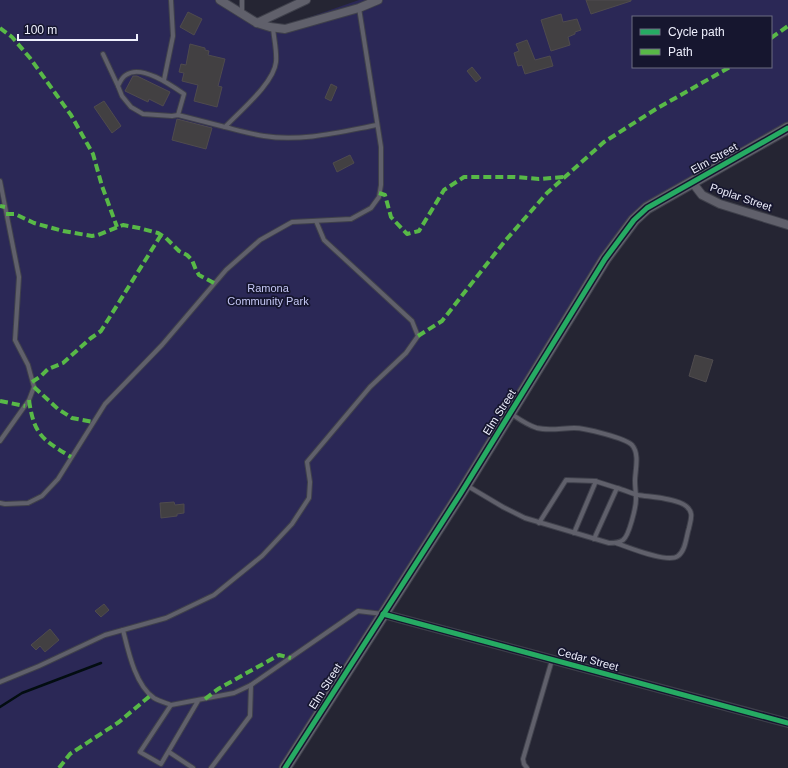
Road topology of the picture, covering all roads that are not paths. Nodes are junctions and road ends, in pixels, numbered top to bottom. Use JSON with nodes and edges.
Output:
{"nodes":[{"id":1,"x":171,"y":0,"type":"edge"},
{"id":2,"x":220,"y":0,"type":"edge"},
{"id":3,"x":242,"y":0,"type":"edge"},
{"id":4,"x":306,"y":0,"type":"edge"},
{"id":5,"x":378,"y":0,"type":"edge"},
{"id":6,"x":359,"y":8,"type":"junction"},
{"id":7,"x":242,"y":14,"type":"junction"},
{"id":8,"x":257,"y":23,"type":"junction"},
{"id":9,"x":273,"y":27,"type":"junction"},
{"id":10,"x":103,"y":54,"type":"dead end"},
{"id":11,"x":164,"y":80,"type":"junction"},
{"id":12,"x":118,"y":86,"type":"junction"},
{"id":13,"x":178,"y":115,"type":"junction"},
{"id":14,"x":377,"y":125,"type":"junction"},
{"id":15,"x":224,"y":127,"type":"junction"},
{"id":16,"x":788,"y":128,"type":"edge"},
{"id":17,"x":0,"y":181,"type":"edge"},
{"id":18,"x":692,"y":182,"type":"junction"},
{"id":19,"x":316,"y":221,"type":"junction"},
{"id":20,"x":788,"y":225,"type":"edge"},
{"id":21,"x":510,"y":413,"type":"junction"},
{"id":22,"x":0,"y":440,"type":"edge"},
{"id":23,"x":596,"y":481,"type":"junction"},
{"id":24,"x":466,"y":485,"type":"junction"},
{"id":25,"x":618,"y":488,"type":"junction"},
{"id":26,"x":636,"y":494,"type":"junction"},
{"id":27,"x":0,"y":503,"type":"edge"},
{"id":28,"x":539,"y":523,"type":"junction"},
{"id":29,"x":574,"y":533,"type":"junction"},
{"id":30,"x":594,"y":539,"type":"junction"},
{"id":31,"x":616,"y":543,"type":"junction"},
{"id":32,"x":383,"y":614,"type":"junction"},
{"id":33,"x":123,"y":630,"type":"junction"},
{"id":34,"x":552,"y":659,"type":"junction"},
{"id":35,"x":0,"y":682,"type":"edge"},
{"id":36,"x":251,"y":685,"type":"junction"},
{"id":37,"x":198,"y":701,"type":"junction"},
{"id":38,"x":171,"y":705,"type":"junction"},
{"id":39,"x":788,"y":723,"type":"edge"},
{"id":40,"x":168,"y":752,"type":"junction"},
{"id":41,"x":194,"y":768,"type":"edge"},
{"id":42,"x":211,"y":768,"type":"edge"},
{"id":43,"x":285,"y":768,"type":"edge"},
{"id":44,"x":527,"y":768,"type":"edge"}],
"edges":[{"from":1,"to":11,"type":"lane"},
{"from":2,"to":7,"type":"street"},
{"from":3,"to":7,"type":"lane"},
{"from":4,"to":8,"type":"street"},
{"from":5,"to":6,"type":"street"},
{"from":6,"to":9,"type":"street"},
{"from":6,"to":14,"type":"lane"},
{"from":7,"to":8,"type":"street"},
{"from":8,"to":9,"type":"street"},
{"from":9,"to":15,"type":"lane"},
{"from":10,"to":12,"type":"lane"},
{"from":11,"to":12,"type":"lane"},
{"from":11,"to":13,"type":"lane"},
{"from":12,"to":13,"type":"lane"},
{"from":13,"to":15,"type":"lane"},
{"from":14,"to":15,"type":"lane"},
{"from":14,"to":19,"type":"lane"},
{"from":16,"to":18,"type":"street","name":"Elm Street"},
{"from":17,"to":22,"type":"lane"},
{"from":18,"to":20,"type":"street","name":"Poplar Street"},
{"from":18,"to":21,"type":"street","name":"Elm Street"},
{"from":19,"to":27,"type":"lane"},
{"from":19,"to":33,"type":"lane"},
{"from":21,"to":24,"type":"street","name":"Elm Street"},
{"from":21,"to":26,"type":"lane"},
{"from":23,"to":25,"type":"lane"},
{"from":23,"to":28,"type":"lane"},
{"from":23,"to":29,"type":"lane"},
{"from":24,"to":28,"type":"lane"},
{"from":24,"to":32,"type":"street","name":"Elm Street"},
{"from":25,"to":26,"type":"lane"},
{"from":25,"to":30,"type":"lane"},
{"from":26,"to":31,"type":"lane"},
{"from":26,"to":31,"type":"lane"},
{"from":28,"to":29,"type":"lane"},
{"from":29,"to":30,"type":"lane"},
{"from":30,"to":31,"type":"lane"},
{"from":32,"to":34,"type":"street","name":"Cedar Street"},
{"from":32,"to":36,"type":"lane"},
{"from":32,"to":43,"type":"street","name":"Elm Street"},
{"from":33,"to":35,"type":"lane"},
{"from":33,"to":38,"type":"lane"},
{"from":34,"to":39,"type":"street","name":"Cedar Street"},
{"from":34,"to":44,"type":"lane"},
{"from":36,"to":37,"type":"lane"},
{"from":36,"to":42,"type":"lane"},
{"from":37,"to":38,"type":"lane"},
{"from":37,"to":40,"type":"lane"},
{"from":38,"to":40,"type":"lane"},
{"from":40,"to":41,"type":"lane"}]}
